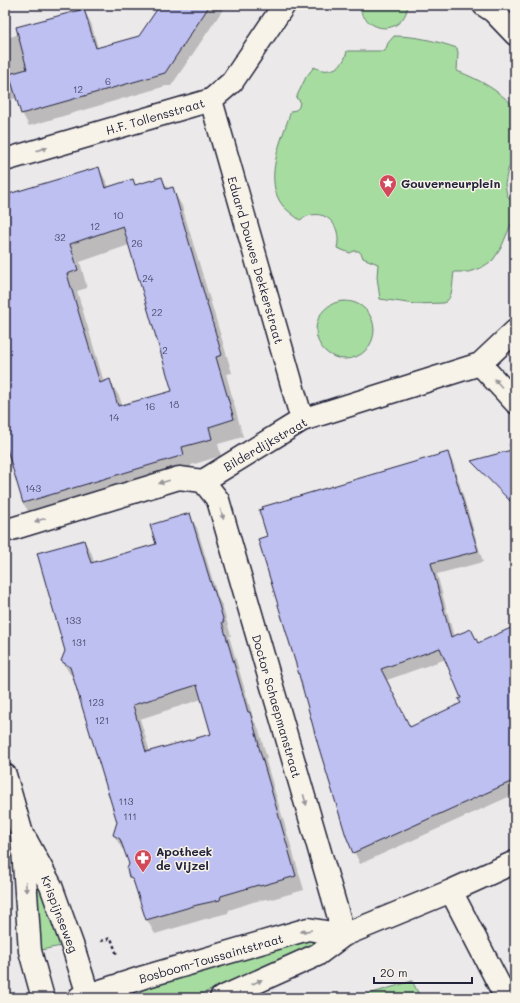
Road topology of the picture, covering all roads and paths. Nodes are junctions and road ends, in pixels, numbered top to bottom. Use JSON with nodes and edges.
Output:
{"nodes":[{"id":1,"x":284,"y":5,"type":"edge"},
{"id":2,"x":484,"y":5,"type":"edge"},
{"id":3,"x":515,"y":34,"type":"edge"},
{"id":4,"x":211,"y":100,"type":"junction"},
{"id":5,"x":5,"y":160,"type":"edge"},
{"id":6,"x":515,"y":330,"type":"edge"},
{"id":7,"x":480,"y":364,"type":"junction"},
{"id":8,"x":515,"y":402,"type":"edge"},
{"id":9,"x":302,"y":420,"type":"junction"},
{"id":10,"x":202,"y":481,"type":"junction"},
{"id":11,"x":5,"y":531,"type":"edge"},
{"id":12,"x":5,"y":775,"type":"edge"},
{"id":13,"x":22,"y":834,"type":"junction"},
{"id":14,"x":515,"y":862,"type":"edge"},
{"id":15,"x":451,"y":891,"type":"junction"},
{"id":16,"x":344,"y":935,"type":"junction"},
{"id":17,"x":85,"y":997,"type":"edge"},
{"id":18,"x":43,"y":998,"type":"edge"},
{"id":19,"x":221,"y":998,"type":"edge"},
{"id":20,"x":506,"y":998,"type":"edge"}],
"edges":[{"from":1,"to":4,"type":"street","name":"H.F. Tollensstraat"},
{"from":2,"to":3,"type":"street"},
{"from":5,"to":4,"type":"street","name":"H.F. Tollensstraat","one_way":true},
{"from":4,"to":9,"type":"street","name":"Eduard Douwes Dekkerstraat"},
{"from":6,"to":7,"type":"street","name":"Bilderdijkstraat"},
{"from":8,"to":7,"type":"street","one_way":true},
{"from":7,"to":9,"type":"street","name":"Bilderdijkstraat"},
{"from":9,"to":10,"type":"street","name":"Bilderdijkstraat"},
{"from":10,"to":11,"type":"street","one_way":true},
{"from":10,"to":16,"type":"street","name":"Doctor Schaepmanstraat","one_way":true},
{"from":12,"to":13,"type":"street","name":"Krispijnseweg"},
{"from":13,"to":17,"type":"street","name":"Krispijnseweg"},
{"from":13,"to":18,"type":"street","name":"Krispijnseweg","one_way":true},
{"from":14,"to":15,"type":"street"},
{"from":15,"to":16,"type":"street"},
{"from":15,"to":20,"type":"street"},
{"from":16,"to":17,"type":"street","name":"Bosboom-Toussaintstraat","one_way":true},
{"from":19,"to":16,"type":"street","one_way":true}]}
